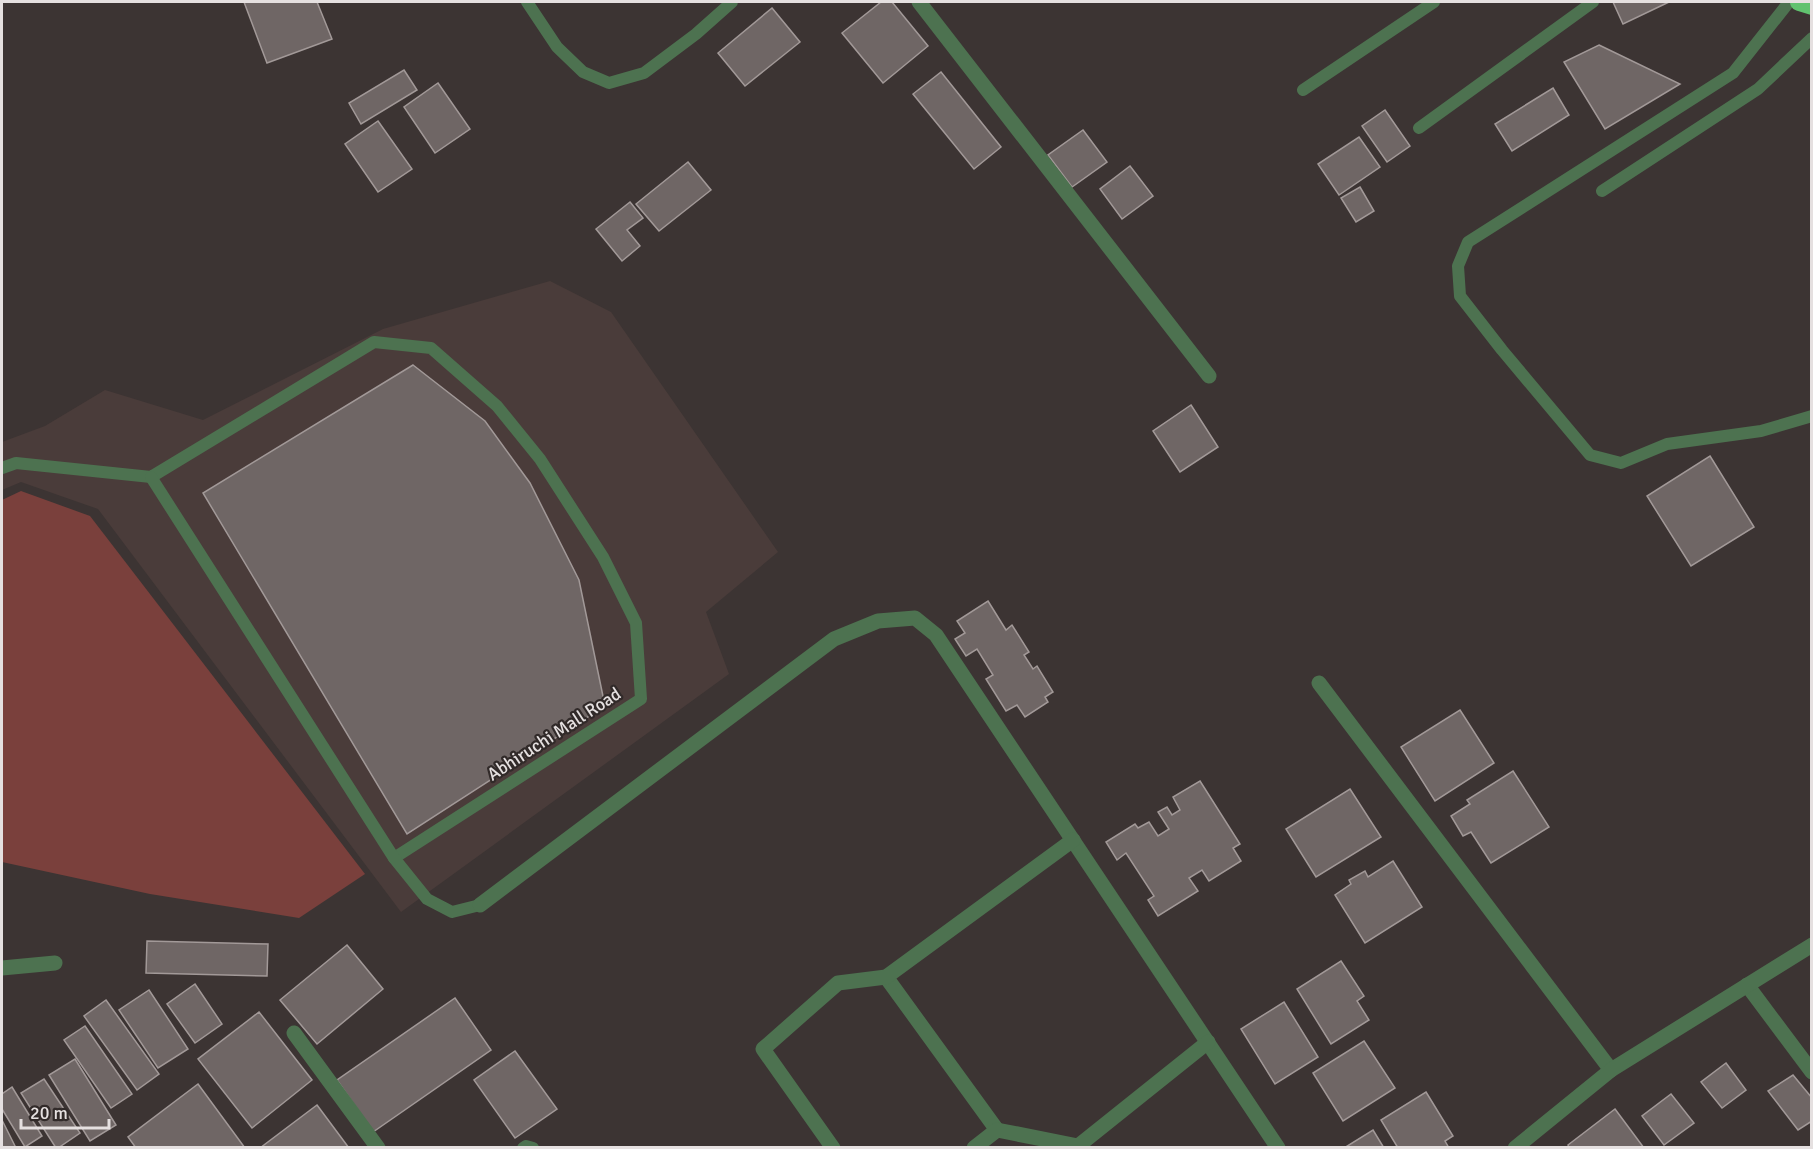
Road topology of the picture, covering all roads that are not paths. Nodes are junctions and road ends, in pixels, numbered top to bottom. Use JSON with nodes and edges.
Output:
{"nodes":[{"id":1,"x":527,"y":2,"type":"edge"},
{"id":2,"x":732,"y":2,"type":"edge"},
{"id":3,"x":919,"y":2,"type":"edge"},
{"id":4,"x":1434,"y":2,"type":"edge"},
{"id":5,"x":1593,"y":2,"type":"edge"},
{"id":6,"x":1789,"y":2,"type":"edge"},
{"id":7,"x":1799,"y":2,"type":"edge"},
{"id":8,"x":1812,"y":6,"type":"edge"},
{"id":9,"x":1812,"y":38,"type":"edge"},
{"id":10,"x":1303,"y":90,"type":"dead end"},
{"id":11,"x":1419,"y":128,"type":"dead end"},
{"id":12,"x":1602,"y":191,"type":"dead end"},
{"id":13,"x":1209,"y":376,"type":"dead end"},
{"id":14,"x":1812,"y":416,"type":"edge"},
{"id":15,"x":2,"y":468,"type":"edge"},
{"id":16,"x":151,"y":477,"type":"junction"},
{"id":17,"x":1319,"y":683,"type":"dead end"},
{"id":18,"x":1073,"y":840,"type":"junction"},
{"id":19,"x":394,"y":858,"type":"junction"},
{"id":20,"x":480,"y":905,"type":"joint"},
{"id":21,"x":1812,"y":945,"type":"edge"},
{"id":22,"x":56,"y":963,"type":"dead end"},
{"id":23,"x":2,"y":968,"type":"edge"},
{"id":24,"x":886,"y":977,"type":"junction"},
{"id":25,"x":1747,"y":985,"type":"junction"},
{"id":26,"x":294,"y":1033,"type":"dead end"},
{"id":27,"x":1208,"y":1042,"type":"junction"},
{"id":28,"x":1611,"y":1070,"type":"junction"},
{"id":29,"x":1812,"y":1072,"type":"edge"},
{"id":30,"x":997,"y":1130,"type":"junction"},
{"id":31,"x":1519,"y":1146,"type":"edge"},
{"id":32,"x":378,"y":1148,"type":"edge"},
{"id":33,"x":523,"y":1148,"type":"edge"},
{"id":34,"x":533,"y":1148,"type":"edge"},
{"id":35,"x":833,"y":1148,"type":"edge"},
{"id":36,"x":974,"y":1148,"type":"edge"},
{"id":37,"x":1278,"y":1148,"type":"edge"}],
"edges":[{"from":1,"to":2,"type":"lane"},
{"from":3,"to":13,"type":"street"},
{"from":4,"to":10,"type":"lane"},
{"from":5,"to":11,"type":"lane"},
{"from":6,"to":14,"type":"lane"},
{"from":7,"to":8,"type":"highway"},
{"from":9,"to":12,"type":"lane"},
{"from":15,"to":16,"type":"lane"},
{"from":16,"to":19,"type":"lane"},
{"from":16,"to":19,"type":"lane","name":"Abhiruchi Mall Road"},
{"from":17,"to":28,"type":"street"},
{"from":18,"to":20,"type":"street"},
{"from":18,"to":24,"type":"street"},
{"from":18,"to":27,"type":"street"},
{"from":19,"to":20,"type":"lane"},
{"from":21,"to":25,"type":"street"},
{"from":22,"to":23,"type":"street"},
{"from":24,"to":30,"type":"street"},
{"from":24,"to":35,"type":"street"},
{"from":25,"to":28,"type":"street"},
{"from":25,"to":29,"type":"street"},
{"from":26,"to":32,"type":"street"},
{"from":27,"to":30,"type":"street"},
{"from":27,"to":37,"type":"street"},
{"from":28,"to":31,"type":"street"},
{"from":30,"to":36,"type":"street"},
{"from":33,"to":34,"type":"lane"}]}
